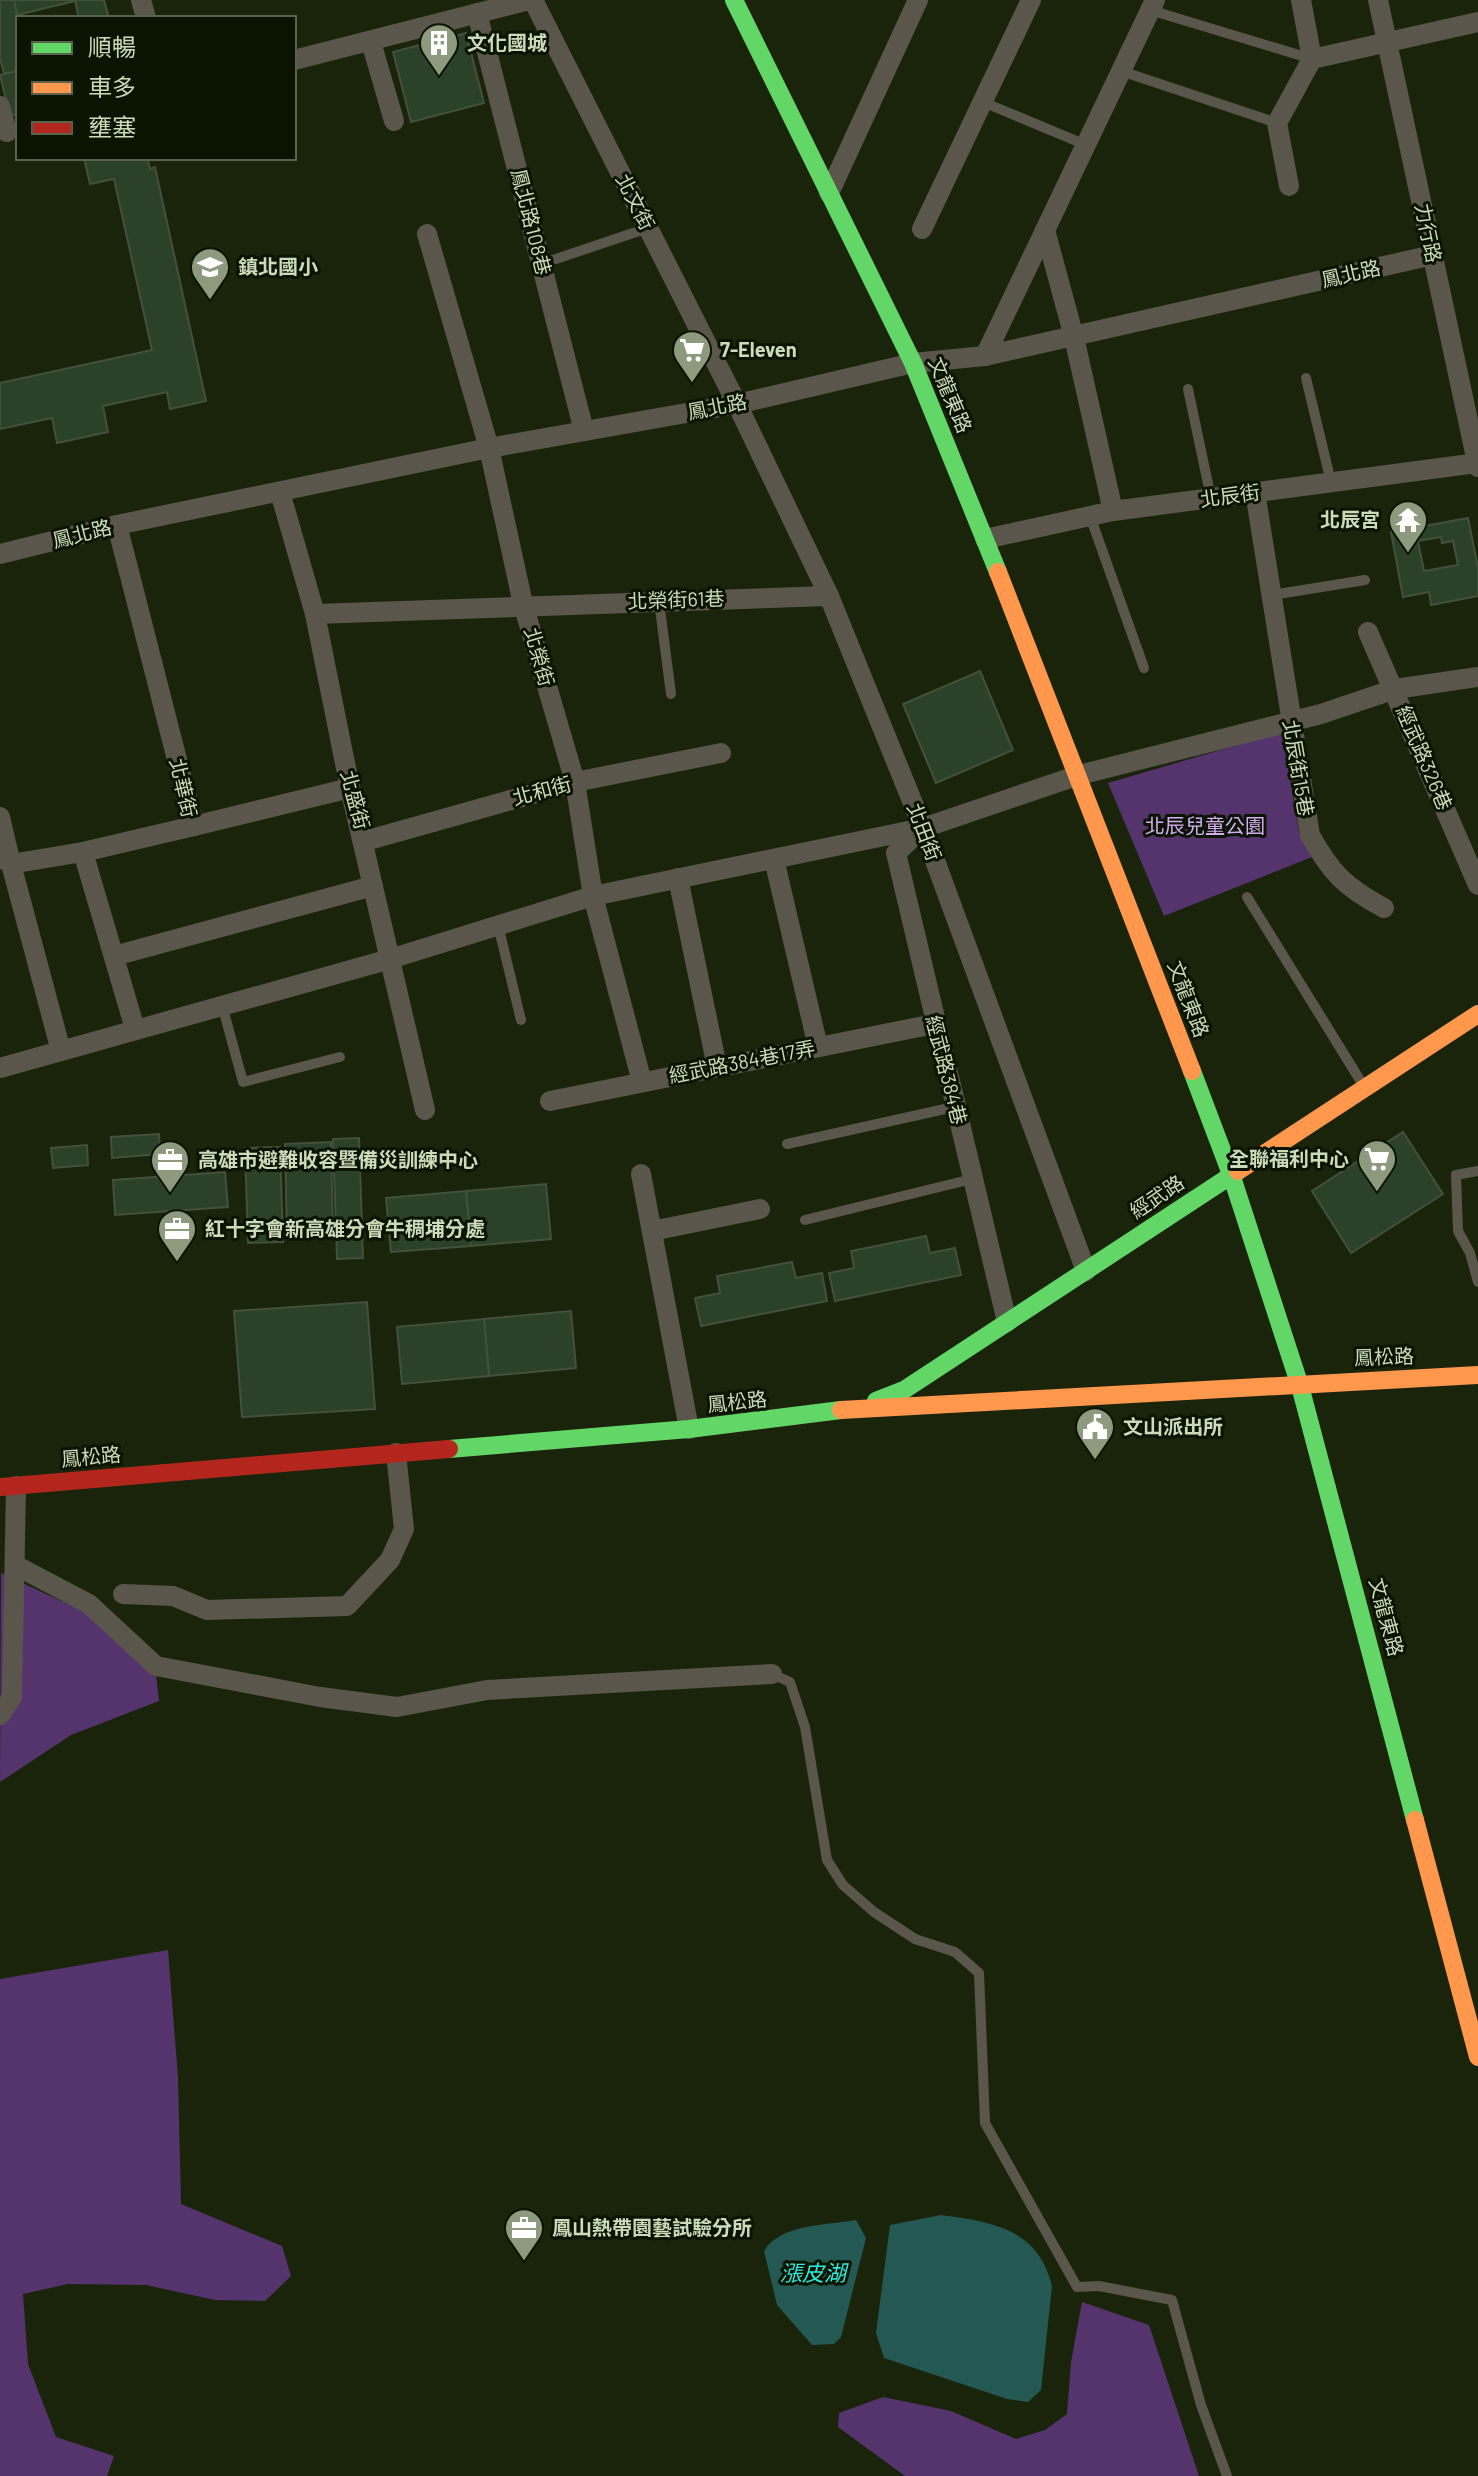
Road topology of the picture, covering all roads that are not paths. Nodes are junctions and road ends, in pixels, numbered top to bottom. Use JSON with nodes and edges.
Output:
{"nodes":[{"id":1,"x":531,"y":0,"type":"edge"},
{"id":2,"x":734,"y":0,"type":"edge"},
{"id":3,"x":918,"y":0,"type":"edge"},
{"id":4,"x":1031,"y":0,"type":"edge"},
{"id":5,"x":1301,"y":0,"type":"edge"},
{"id":6,"x":1378,"y":0,"type":"edge"},
{"id":7,"x":1153,"y":5,"type":"edge"},
{"id":8,"x":477,"y":13,"type":"junction"},
{"id":9,"x":1478,"y":22,"type":"edge"},
{"id":10,"x":1387,"y":40,"type":"junction"},
{"id":11,"x":371,"y":42,"type":"junction"},
{"id":12,"x":1312,"y":59,"type":"junction"},
{"id":13,"x":296,"y":60,"type":"edge"},
{"id":14,"x":1121,"y":71,"type":"junction"},
{"id":15,"x":983,"y":102,"type":"junction"},
{"id":16,"x":0,"y":106,"type":"edge"},
{"id":17,"x":394,"y":121,"type":"dead end"},
{"id":18,"x":1277,"y":123,"type":"junction"},
{"id":19,"x":8,"y":132,"type":"edge"},
{"id":20,"x":1086,"y":145,"type":"junction"},
{"id":21,"x":1289,"y":186,"type":"dead end"},
{"id":22,"x":829,"y":193,"type":"junction"},
{"id":23,"x":648,"y":228,"type":"junction"},
{"id":24,"x":922,"y":229,"type":"dead end"},
{"id":25,"x":1045,"y":230,"type":"junction"},
{"id":26,"x":427,"y":234,"type":"dead end"},
{"id":27,"x":1433,"y":255,"type":"junction"},
{"id":28,"x":541,"y":264,"type":"junction"},
{"id":29,"x":1074,"y":337,"type":"junction"},
{"id":30,"x":985,"y":356,"type":"junction"},
{"id":31,"x":913,"y":363,"type":"junction"},
{"id":32,"x":1306,"y":378,"type":"dead end"},
{"id":33,"x":1188,"y":389,"type":"dead end"},
{"id":34,"x":737,"y":404,"type":"junction"},
{"id":35,"x":584,"y":431,"type":"junction"},
{"id":36,"x":489,"y":448,"type":"junction"},
{"id":37,"x":1478,"y":464,"type":"edge"},
{"id":38,"x":1331,"y":482,"type":"junction"},
{"id":39,"x":280,"y":492,"type":"junction"},
{"id":40,"x":1255,"y":492,"type":"junction"},
{"id":41,"x":1211,"y":498,"type":"junction"},
{"id":42,"x":1113,"y":511,"type":"junction"},
{"id":43,"x":1090,"y":515,"type":"junction"},
{"id":44,"x":117,"y":525,"type":"junction"},
{"id":45,"x":985,"y":539,"type":"junction"},
{"id":46,"x":0,"y":554,"type":"edge"},
{"id":47,"x":1365,"y":580,"type":"dead end"},
{"id":48,"x":1272,"y":595,"type":"junction"},
{"id":49,"x":829,"y":596,"type":"junction"},
{"id":50,"x":659,"y":601,"type":"junction"},
{"id":51,"x":523,"y":604,"type":"junction"},
{"id":52,"x":315,"y":614,"type":"junction"},
{"id":53,"x":1368,"y":632,"type":"dead end"},
{"id":54,"x":1144,"y":668,"type":"dead end"},
{"id":55,"x":1478,"y":677,"type":"edge"},
{"id":56,"x":1395,"y":689,"type":"junction"},
{"id":57,"x":671,"y":694,"type":"dead end"},
{"id":58,"x":1290,"y":722,"type":"junction"},
{"id":59,"x":721,"y":753,"type":"dead end"},
{"id":60,"x":1079,"y":775,"type":"junction"},
{"id":61,"x":575,"y":782,"type":"junction"},
{"id":62,"x":350,"y":788,"type":"junction"},
{"id":63,"x":0,"y":817,"type":"edge"},
{"id":64,"x":194,"y":826,"type":"junction"},
{"id":65,"x":923,"y":828,"type":"junction"},
{"id":66,"x":365,"y":841,"type":"junction"},
{"id":67,"x":83,"y":852,"type":"junction"},
{"id":68,"x":774,"y":859,"type":"junction"},
{"id":69,"x":5,"y":860,"type":"edge"},
{"id":70,"x":678,"y":878,"type":"junction"},
{"id":71,"x":1478,"y":885,"type":"edge"},
{"id":72,"x":373,"y":886,"type":"junction"},
{"id":73,"x":593,"y":896,"type":"junction"},
{"id":74,"x":1247,"y":897,"type":"dead end"},
{"id":75,"x":1384,"y":908,"type":"dead end"},
{"id":76,"x":498,"y":925,"type":"junction"},
{"id":77,"x":114,"y":956,"type":"junction"},
{"id":78,"x":390,"y":959,"type":"junction"},
{"id":79,"x":222,"y":1005,"type":"junction"},
{"id":80,"x":1478,"y":1014,"type":"edge"},
{"id":81,"x":521,"y":1020,"type":"dead end"},
{"id":82,"x":934,"y":1024,"type":"junction"},
{"id":83,"x":135,"y":1029,"type":"junction"},
{"id":84,"x":818,"y":1047,"type":"junction"},
{"id":85,"x":61,"y":1051,"type":"junction"},
{"id":86,"x":340,"y":1057,"type":"dead end"},
{"id":87,"x":717,"y":1067,"type":"junction"},
{"id":88,"x":0,"y":1068,"type":"edge"},
{"id":89,"x":642,"y":1082,"type":"junction"},
{"id":90,"x":1366,"y":1090,"type":"junction"},
{"id":91,"x":550,"y":1101,"type":"dead end"},
{"id":92,"x":954,"y":1107,"type":"junction"},
{"id":93,"x":425,"y":1110,"type":"dead end"},
{"id":94,"x":787,"y":1144,"type":"dead end"},
{"id":95,"x":1478,"y":1171,"type":"edge"},
{"id":96,"x":641,"y":1174,"type":"dead end"},
{"id":97,"x":1231,"y":1174,"type":"junction"},
{"id":98,"x":972,"y":1179,"type":"junction"},
{"id":99,"x":760,"y":1209,"type":"dead end"},
{"id":100,"x":805,"y":1220,"type":"dead end"},
{"id":101,"x":652,"y":1231,"type":"junction"},
{"id":102,"x":1474,"y":1252,"type":"edge"},
{"id":103,"x":1086,"y":1271,"type":"junction"},
{"id":104,"x":1478,"y":1282,"type":"edge"},
{"id":105,"x":1007,"y":1322,"type":"junction"},
{"id":106,"x":1478,"y":1375,"type":"edge"},
{"id":107,"x":1300,"y":1386,"type":"junction"},
{"id":108,"x":857,"y":1408,"type":"junction"},
{"id":109,"x":689,"y":1429,"type":"junction"},
{"id":110,"x":396,"y":1453,"type":"junction"},
{"id":111,"x":8,"y":1486,"type":"edge"},
{"id":112,"x":17,"y":1566,"type":"junction"},
{"id":113,"x":123,"y":1594,"type":"dead end"},
{"id":114,"x":772,"y":1674,"type":"joint"},
{"id":115,"x":0,"y":1715,"type":"edge"},
{"id":116,"x":1478,"y":2057,"type":"edge"},
{"id":117,"x":1227,"y":2476,"type":"edge"}],
"edges":[{"from":1,"to":8,"type":"street","name":"北文街"},
{"from":1,"to":23,"type":"street","name":"北文街"},
{"from":2,"to":22,"type":"street","name":"文龍東路"},
{"from":3,"to":22,"type":"street"},
{"from":4,"to":15,"type":"street"},
{"from":5,"to":12,"type":"street"},
{"from":6,"to":10,"type":"street","name":"力行路"},
{"from":7,"to":12,"type":"lane"},
{"from":7,"to":14,"type":"street"},
{"from":8,"to":11,"type":"street","name":"北文街"},
{"from":8,"to":28,"type":"street","name":"鳳北路108巷"},
{"from":9,"to":10,"type":"street"},
{"from":10,"to":12,"type":"street"},
{"from":10,"to":27,"type":"street","name":"力行路"},
{"from":11,"to":13,"type":"street","name":"北文街"},
{"from":11,"to":17,"type":"street"},
{"from":12,"to":18,"type":"street"},
{"from":14,"to":18,"type":"lane"},
{"from":14,"to":20,"type":"street"},
{"from":15,"to":20,"type":"lane"},
{"from":15,"to":24,"type":"street"},
{"from":16,"to":19,"type":"street"},
{"from":18,"to":21,"type":"street"},
{"from":20,"to":25,"type":"street"},
{"from":22,"to":31,"type":"street","name":"文龍東路"},
{"from":23,"to":28,"type":"lane"},
{"from":23,"to":34,"type":"street","name":"北文街"},
{"from":25,"to":29,"type":"street"},
{"from":25,"to":30,"type":"street"},
{"from":26,"to":36,"type":"street","name":"北榮街"},
{"from":27,"to":29,"type":"street","name":"鳳北路"},
{"from":27,"to":37,"type":"street","name":"力行路"},
{"from":28,"to":35,"type":"street","name":"鳳北路108巷"},
{"from":29,"to":30,"type":"street","name":"鳳北路"},
{"from":29,"to":42,"type":"street"},
{"from":30,"to":31,"type":"street","name":"鳳北路"},
{"from":31,"to":34,"type":"street","name":"鳳北路"},
{"from":31,"to":45,"type":"street","name":"文龍東路"},
{"from":32,"to":38,"type":"lane"},
{"from":33,"to":41,"type":"lane"},
{"from":34,"to":35,"type":"street","name":"鳳北路"},
{"from":34,"to":49,"type":"street","name":"北田街"},
{"from":35,"to":36,"type":"street","name":"鳳北路"},
{"from":36,"to":39,"type":"street","name":"鳳北路"},
{"from":36,"to":51,"type":"street","name":"北榮街"},
{"from":37,"to":38,"type":"street","name":"北辰街"},
{"from":38,"to":40,"type":"street","name":"北辰街"},
{"from":39,"to":44,"type":"street","name":"鳳北路"},
{"from":39,"to":52,"type":"street","name":"北盛街"},
{"from":40,"to":41,"type":"street","name":"北辰街"},
{"from":40,"to":48,"type":"street","name":"北辰街15巷"},
{"from":41,"to":42,"type":"street","name":"北辰街"},
{"from":42,"to":43,"type":"street","name":"北辰街"},
{"from":43,"to":45,"type":"street","name":"北辰街"},
{"from":43,"to":54,"type":"lane"},
{"from":44,"to":46,"type":"street","name":"鳳北路"},
{"from":44,"to":64,"type":"street","name":"北華街"},
{"from":45,"to":60,"type":"street","name":"文龍東路"},
{"from":47,"to":48,"type":"lane"},
{"from":48,"to":58,"type":"street","name":"北辰街15巷"},
{"from":49,"to":50,"type":"street","name":"北榮街61巷"},
{"from":49,"to":65,"type":"street","name":"北田街"},
{"from":50,"to":51,"type":"street","name":"北榮街61巷"},
{"from":50,"to":57,"type":"lane"},
{"from":51,"to":52,"type":"street","name":"北榮街61巷"},
{"from":51,"to":61,"type":"street","name":"北榮街"},
{"from":52,"to":62,"type":"street","name":"北盛街"},
{"from":53,"to":56,"type":"street","name":"經武路326巷"},
{"from":55,"to":56,"type":"street"},
{"from":56,"to":58,"type":"street"},
{"from":56,"to":71,"type":"street","name":"經武路326巷"},
{"from":58,"to":60,"type":"street"},
{"from":58,"to":75,"type":"street","name":"北辰街15巷"},
{"from":59,"to":61,"type":"street","name":"北和街"},
{"from":60,"to":65,"type":"street"},
{"from":60,"to":97,"type":"street","name":"文龍東路"},
{"from":61,"to":66,"type":"street","name":"北和街"},
{"from":61,"to":73,"type":"street","name":"北榮街"},
{"from":62,"to":64,"type":"street"},
{"from":62,"to":66,"type":"street","name":"北盛街"},
{"from":63,"to":69,"type":"street"},
{"from":64,"to":67,"type":"street","name":"北華街"},
{"from":65,"to":68,"type":"street"},
{"from":65,"to":82,"type":"street","name":"經武路384巷"},
{"from":65,"to":103,"type":"street","name":"北田街"},
{"from":66,"to":72,"type":"street","name":"北盛街"},
{"from":67,"to":69,"type":"street","name":"北華街"},
{"from":67,"to":77,"type":"street"},
{"from":68,"to":70,"type":"street"},
{"from":68,"to":84,"type":"street"},
{"from":69,"to":85,"type":"street"},
{"from":70,"to":73,"type":"street"},
{"from":70,"to":87,"type":"street"},
{"from":72,"to":77,"type":"street"},
{"from":72,"to":78,"type":"street","name":"北盛街"},
{"from":73,"to":76,"type":"street"},
{"from":73,"to":89,"type":"street","name":"北榮街"},
{"from":74,"to":90,"type":"lane"},
{"from":76,"to":78,"type":"street"},
{"from":76,"to":81,"type":"lane"},
{"from":77,"to":83,"type":"street"},
{"from":78,"to":79,"type":"street"},
{"from":78,"to":93,"type":"street","name":"北盛街"},
{"from":79,"to":83,"type":"street"},
{"from":79,"to":86,"type":"lane"},
{"from":80,"to":90,"type":"street","name":"經武路"},
{"from":82,"to":84,"type":"street","name":"經武路384巷17弄"},
{"from":82,"to":92,"type":"street","name":"經武路384巷"},
{"from":83,"to":85,"type":"street"},
{"from":84,"to":87,"type":"street","name":"經武路384巷17弄"},
{"from":85,"to":88,"type":"street"},
{"from":87,"to":89,"type":"street","name":"經武路384巷17弄"},
{"from":89,"to":91,"type":"street","name":"經武路384巷17弄"},
{"from":90,"to":97,"type":"street","name":"經武路"},
{"from":92,"to":94,"type":"lane"},
{"from":92,"to":98,"type":"street","name":"經武路384巷"},
{"from":95,"to":102,"type":"lane"},
{"from":96,"to":101,"type":"street"},
{"from":97,"to":103,"type":"street","name":"經武路"},
{"from":97,"to":107,"type":"street","name":"文龍東路"},
{"from":98,"to":100,"type":"lane"},
{"from":98,"to":105,"type":"street","name":"經武路384巷"},
{"from":99,"to":101,"type":"street"},
{"from":101,"to":109,"type":"street"},
{"from":102,"to":104,"type":"lane"},
{"from":103,"to":105,"type":"street","name":"經武路"},
{"from":105,"to":108,"type":"street","name":"經武路"},
{"from":106,"to":107,"type":"street","name":"鳳松路"},
{"from":107,"to":108,"type":"street","name":"鳳松路"},
{"from":107,"to":116,"type":"street","name":"文龍東路"},
{"from":108,"to":109,"type":"street","name":"鳳松路"},
{"from":109,"to":110,"type":"street","name":"鳳松路"},
{"from":110,"to":111,"type":"street","name":"鳳松路"},
{"from":110,"to":113,"type":"street"},
{"from":111,"to":112,"type":"street"},
{"from":112,"to":114,"type":"street"},
{"from":112,"to":115,"type":"street"},
{"from":114,"to":117,"type":"lane"}]}
